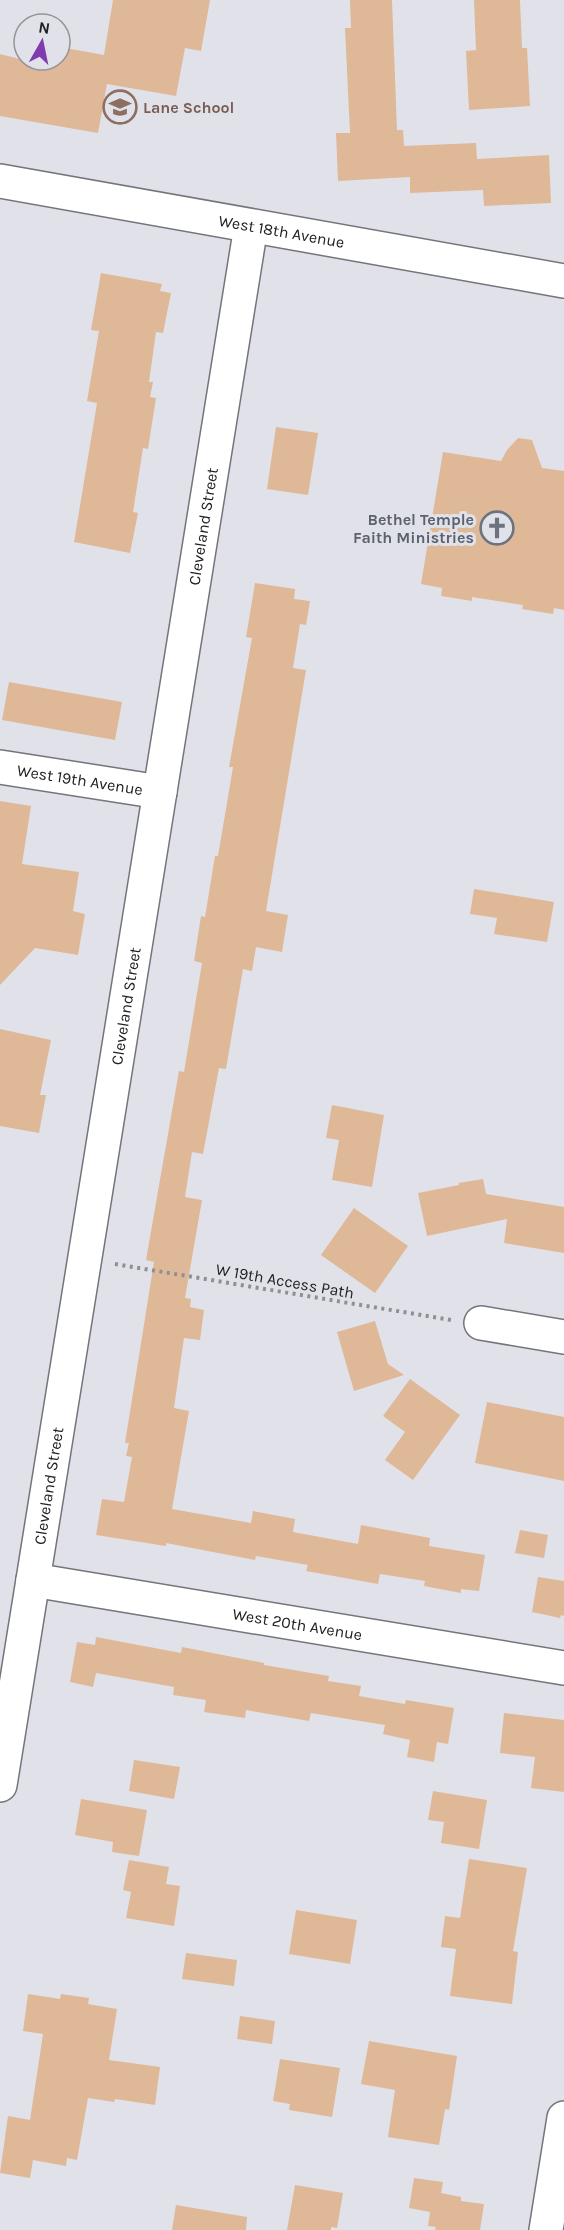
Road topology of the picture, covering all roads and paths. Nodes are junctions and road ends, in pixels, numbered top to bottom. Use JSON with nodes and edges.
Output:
{"nodes":[{"id":1,"x":0,"y":181,"type":"edge"},
{"id":2,"x":251,"y":226,"type":"junction"},
{"id":3,"x":564,"y":281,"type":"edge"},
{"id":4,"x":0,"y":767,"type":"edge"},
{"id":5,"x":160,"y":792,"type":"junction"},
{"id":6,"x":85,"y":1258,"type":"junction"},
{"id":7,"x":481,"y":1323,"type":"joint"},
{"id":8,"x":564,"y":1337,"type":"edge"},
{"id":9,"x":33,"y":1580,"type":"junction"},
{"id":10,"x":564,"y":1668,"type":"edge"},
{"id":11,"x":0,"y":1785,"type":"edge"},
{"id":12,"x":564,"y":2118,"type":"edge"},
{"id":13,"x":546,"y":2230,"type":"edge"}],
"edges":[{"from":1,"to":2,"type":"street","name":"West 18th Avenue"},
{"from":2,"to":3,"type":"street","name":"West 18th Avenue"},
{"from":2,"to":5,"type":"street","name":"Cleveland Street"},
{"from":4,"to":5,"type":"street","name":"West 19th Avenue"},
{"from":5,"to":6,"type":"street","name":"Cleveland Street"},
{"from":6,"to":7,"type":"path","name":"W 19th Access Path"},
{"from":6,"to":9,"type":"street","name":"Cleveland Street"},
{"from":7,"to":8,"type":"street"},
{"from":9,"to":10,"type":"street","name":"West 20th Avenue"},
{"from":9,"to":11,"type":"street","name":"Cleveland Street"},
{"from":12,"to":13,"type":"street"}]}
